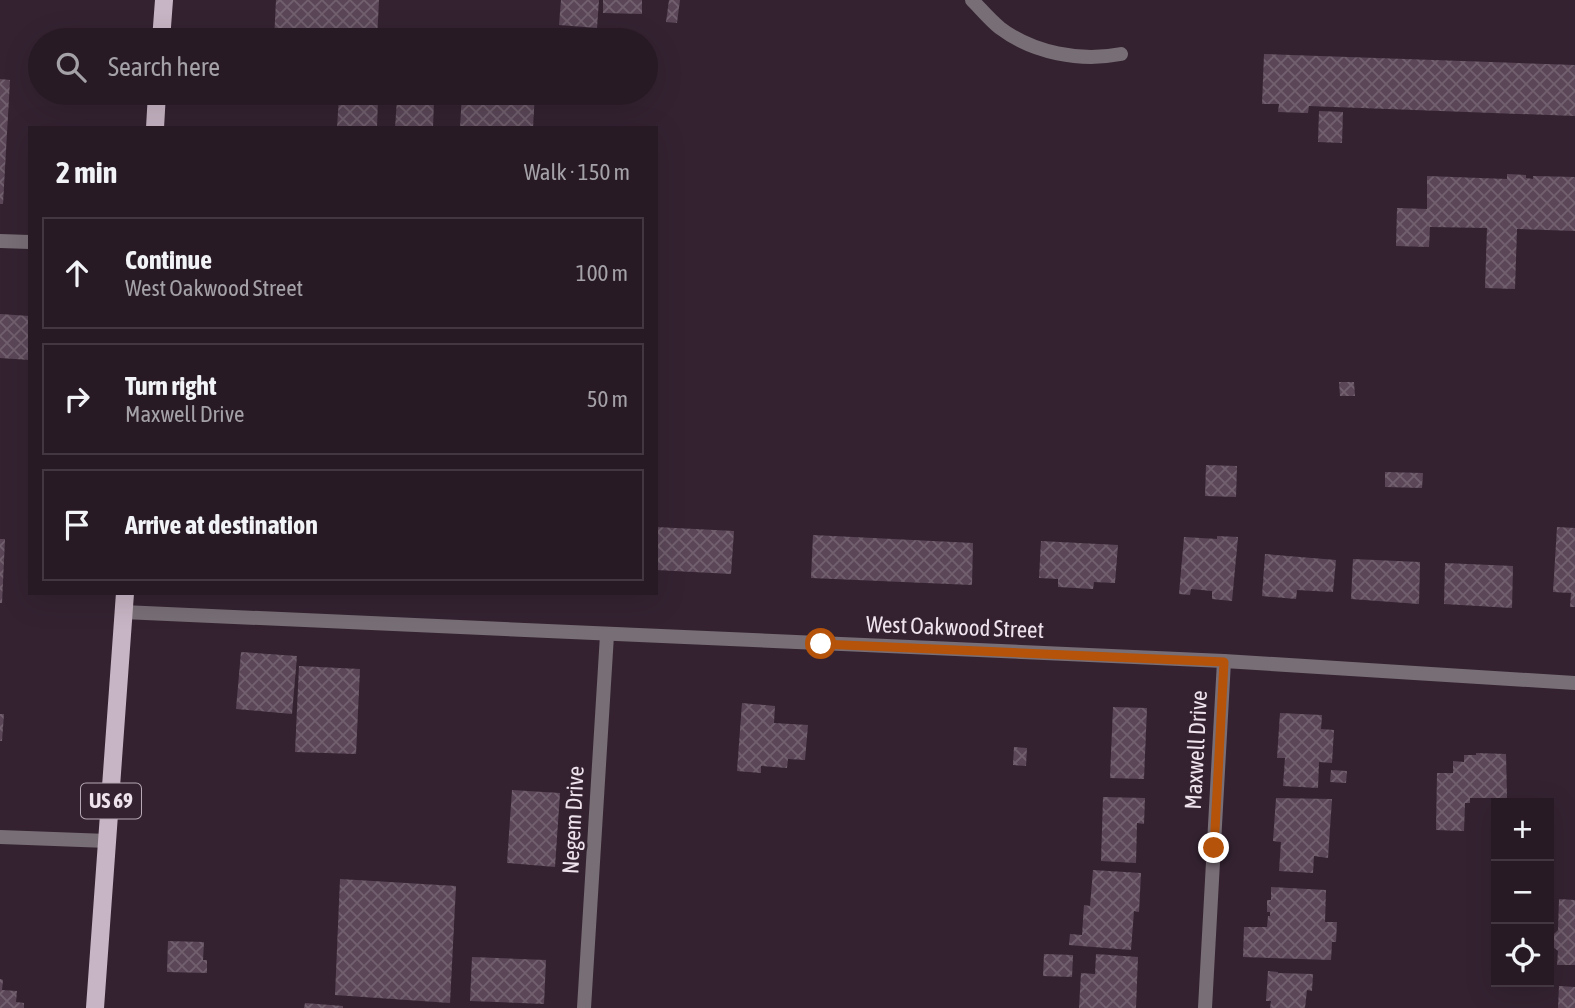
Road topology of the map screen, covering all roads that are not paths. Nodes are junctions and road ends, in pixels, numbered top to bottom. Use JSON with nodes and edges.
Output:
{"nodes":[{"id":1,"x":164,"y":0,"type":"edge"},
{"id":2,"x":972,"y":0,"type":"edge"},
{"id":3,"x":162,"y":28,"type":"edge"},
{"id":4,"x":1122,"y":54,"type":"dead end"},
{"id":5,"x":156,"y":105,"type":"edge"},
{"id":6,"x":155,"y":126,"type":"edge"},
{"id":7,"x":0,"y":241,"type":"edge"},
{"id":8,"x":28,"y":242,"type":"edge"},
{"id":9,"x":125,"y":595,"type":"edge"},
{"id":10,"x":123,"y":612,"type":"junction"},
{"id":11,"x":607,"y":635,"type":"junction"},
{"id":12,"x":1224,"y":662,"type":"junction"},
{"id":13,"x":1575,"y":682,"type":"edge"},
{"id":14,"x":0,"y":837,"type":"edge"},
{"id":15,"x":108,"y":841,"type":"junction"},
{"id":16,"x":95,"y":1008,"type":"edge"},
{"id":17,"x":584,"y":1008,"type":"edge"},
{"id":18,"x":1205,"y":1008,"type":"edge"}],
"edges":[{"from":1,"to":3,"type":"main road"},
{"from":2,"to":4,"type":"street"},
{"from":5,"to":6,"type":"main road"},
{"from":7,"to":8,"type":"street"},
{"from":9,"to":10,"type":"main road","number":"US 69"},
{"from":10,"to":11,"type":"street","name":"West Oakwood Street"},
{"from":10,"to":15,"type":"main road","number":"US 69"},
{"from":11,"to":12,"type":"street","name":"West Oakwood Street"},
{"from":11,"to":17,"type":"street","name":"Negem Drive"},
{"from":12,"to":13,"type":"street","name":"West Oakwood Street"},
{"from":12,"to":18,"type":"street","name":"Maxwell Drive"},
{"from":14,"to":15,"type":"street"},
{"from":15,"to":16,"type":"main road","number":"US 69"}]}
